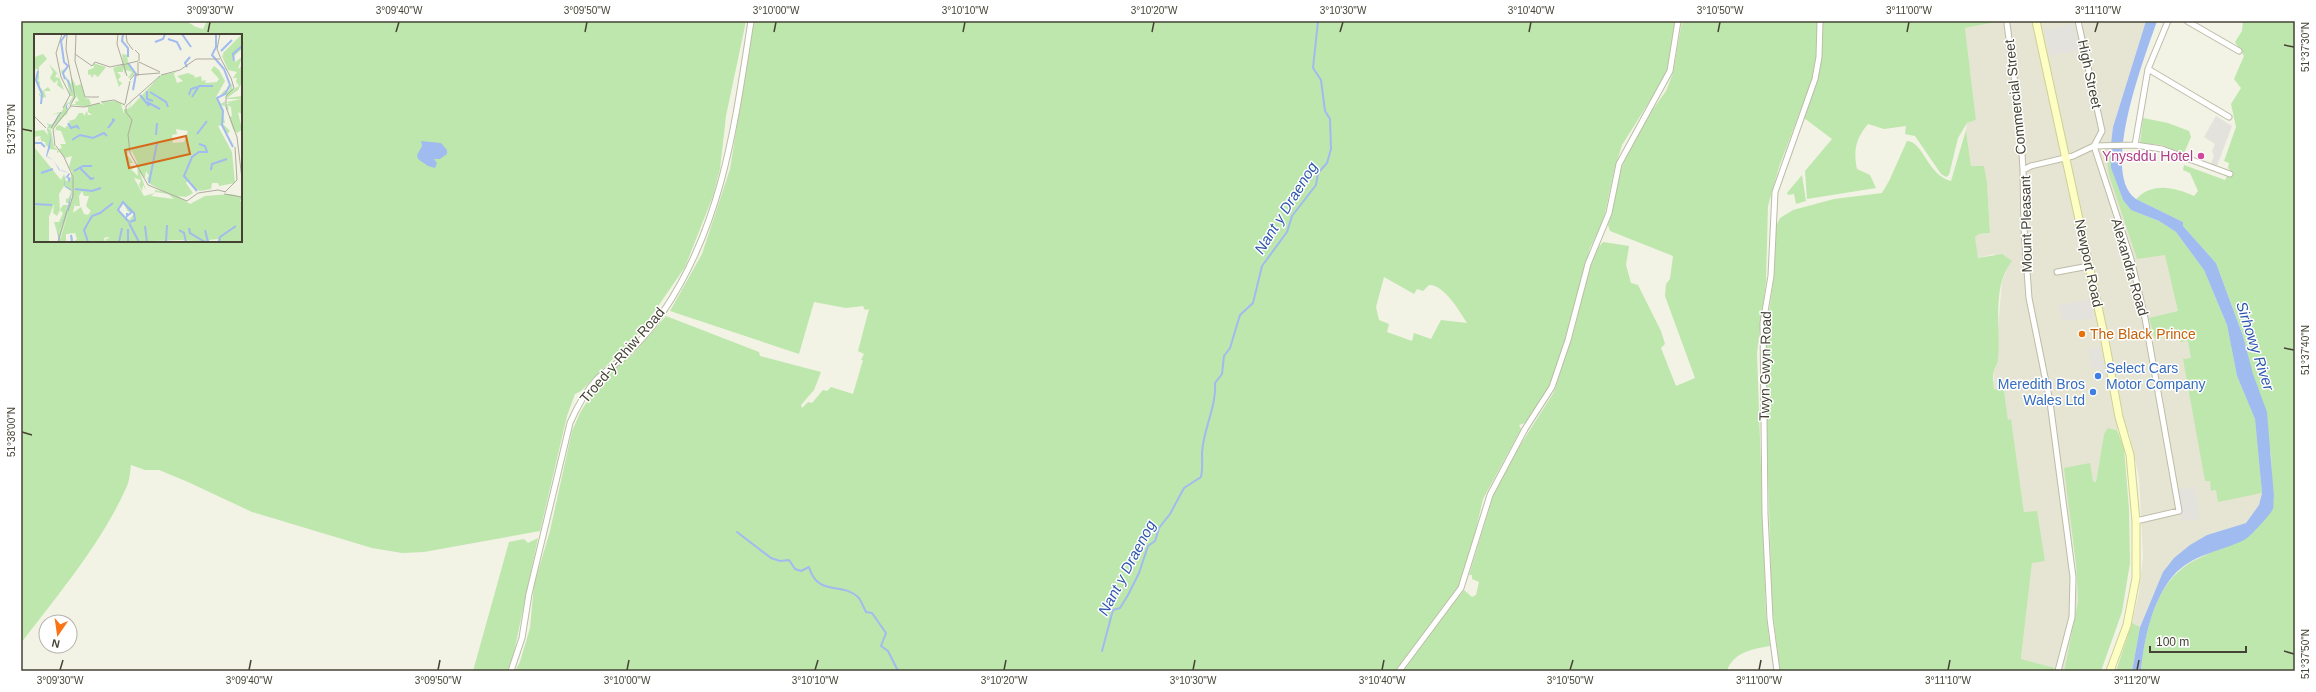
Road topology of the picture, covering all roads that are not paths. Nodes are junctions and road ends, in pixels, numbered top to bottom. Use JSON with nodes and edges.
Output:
{"nodes":[{"id":1,"x":751,"y":21,"type":"edge"},
{"id":2,"x":1678,"y":21,"type":"edge"},
{"id":3,"x":1820,"y":21,"type":"edge"},
{"id":4,"x":2036,"y":21,"type":"edge"},
{"id":5,"x":2078,"y":21,"type":"edge"},
{"id":6,"x":2168,"y":21,"type":"edge"},
{"id":7,"x":2187,"y":21,"type":"edge"},
{"id":8,"x":2007,"y":24,"type":"dead end"},
{"id":9,"x":2239,"y":51,"type":"dead end"},
{"id":10,"x":2148,"y":69,"type":"junction"},
{"id":11,"x":2229,"y":117,"type":"dead end"},
{"id":12,"x":2135,"y":145,"type":"junction"},
{"id":13,"x":2094,"y":146,"type":"junction"},
{"id":14,"x":2066,"y":158,"type":"junction"},
{"id":15,"x":2023,"y":170,"type":"junction"},
{"id":16,"x":2230,"y":174,"type":"dead end"},
{"id":17,"x":2089,"y":266,"type":"junction"},
{"id":18,"x":2057,"y":272,"type":"dead end"},
{"id":19,"x":2136,"y":521,"type":"junction"},
{"id":20,"x":511,"y":671,"type":"edge"},
{"id":21,"x":1399,"y":671,"type":"edge"},
{"id":22,"x":1777,"y":671,"type":"edge"},
{"id":23,"x":2058,"y":671,"type":"edge"},
{"id":24,"x":2110,"y":671,"type":"edge"}],
"edges":[{"from":1,"to":20,"type":"street","name":"Troed-y-Rhiw Road"},
{"from":2,"to":21,"type":"street"},
{"from":3,"to":22,"type":"street","name":"Twyn Gwyn Road"},
{"from":4,"to":14,"type":"main road","name":"Newport Road"},
{"from":5,"to":13,"type":"street","name":"High Street"},
{"from":6,"to":10,"type":"street"},
{"from":7,"to":9,"type":"street"},
{"from":8,"to":15,"type":"street","name":"Commercial Street"},
{"from":10,"to":11,"type":"street"},
{"from":10,"to":12,"type":"street"},
{"from":12,"to":13,"type":"street"},
{"from":12,"to":16,"type":"street"},
{"from":13,"to":14,"type":"street"},
{"from":13,"to":19,"type":"street","name":"Alexandra Road"},
{"from":14,"to":15,"type":"street","name":"Mount Pleasant"},
{"from":14,"to":17,"type":"main road","name":"Newport Road"},
{"from":15,"to":23,"type":"street","name":"Mount Pleasant"},
{"from":17,"to":18,"type":"street"},
{"from":17,"to":19,"type":"main road","name":"Newport Road"},
{"from":19,"to":24,"type":"main road","name":"Newport Road"}]}
